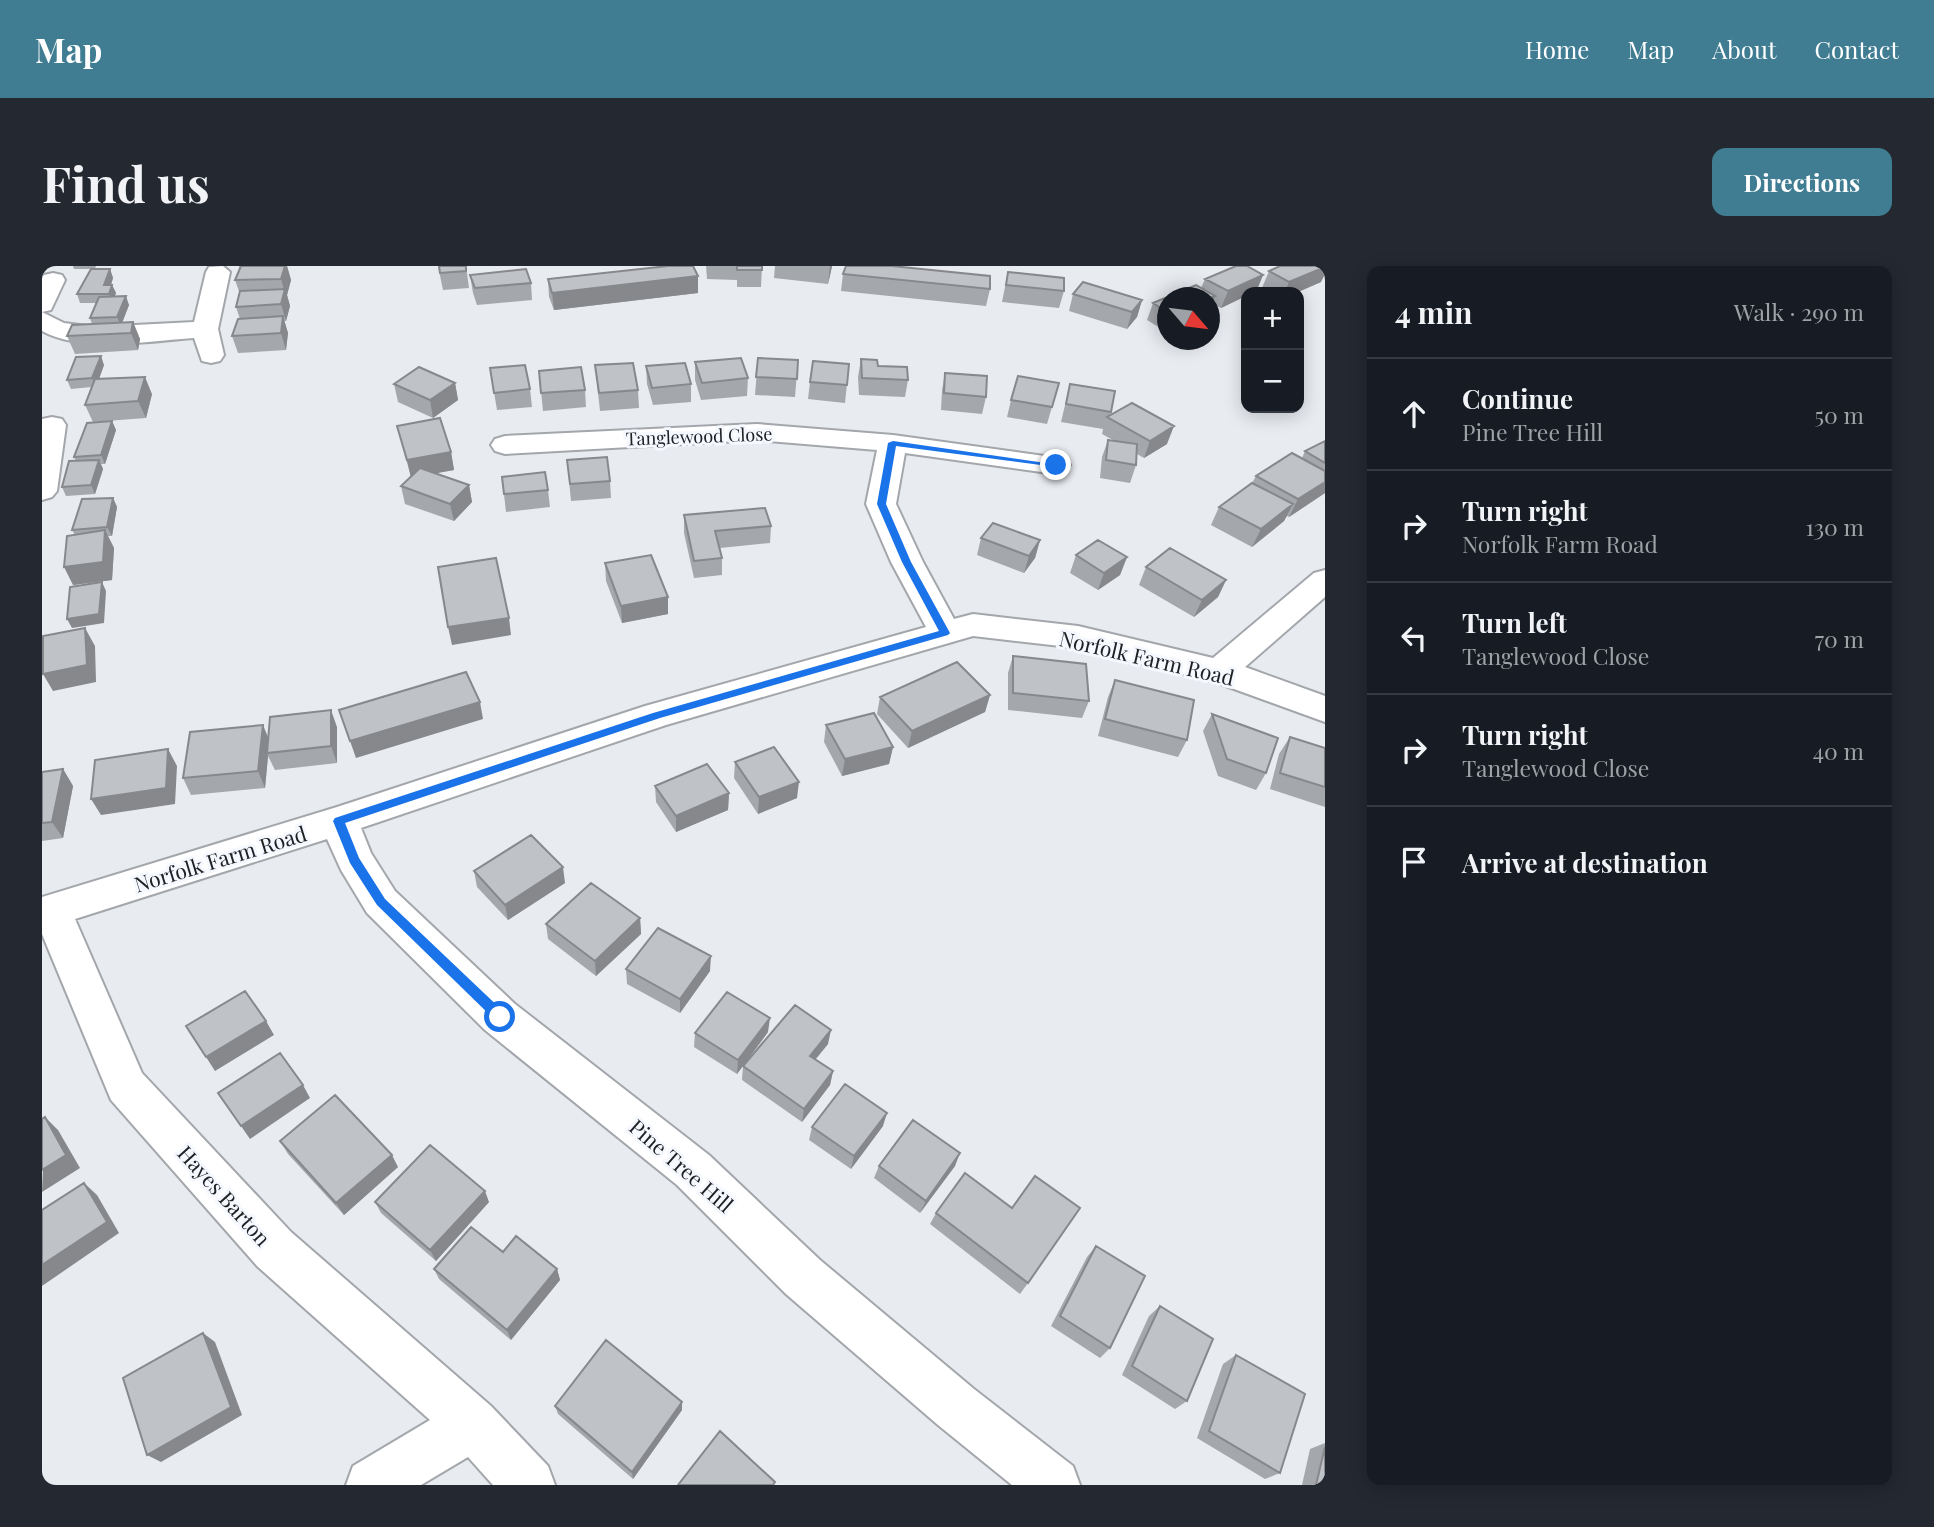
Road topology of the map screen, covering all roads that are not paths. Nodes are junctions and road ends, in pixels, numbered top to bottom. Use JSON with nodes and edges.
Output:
{"nodes":[{"id":1,"x":218,"y":272,"type":"dead end"},
{"id":2,"x":53,"y":280,"type":"dead end"},
{"id":3,"x":42,"y":305,"type":"edge"},
{"id":4,"x":53,"y":327,"type":"edge"},
{"id":5,"x":205,"y":330,"type":"junction"},
{"id":6,"x":211,"y":355,"type":"dead end"},
{"id":7,"x":54,"y":358,"type":"dead end"},
{"id":8,"x":42,"y":427,"type":"edge"},
{"id":9,"x":893,"y":443,"type":"junction"},
{"id":10,"x":505,"y":444,"type":"dead end"},
{"id":11,"x":1056,"y":465,"type":"dead end"},
{"id":12,"x":42,"y":491,"type":"edge"},
{"id":13,"x":1325,"y":580,"type":"edge"},
{"id":14,"x":945,"y":633,"type":"junction"},
{"id":15,"x":1219,"y":671,"type":"junction"},
{"id":16,"x":1325,"y":709,"type":"edge"},
{"id":17,"x":339,"y":821,"type":"junction"},
{"id":18,"x":47,"y":911,"type":"edge"},
{"id":19,"x":473,"y":1424,"type":"junction"},
{"id":20,"x":372,"y":1485,"type":"edge"},
{"id":21,"x":529,"y":1485,"type":"edge"},
{"id":22,"x":1054,"y":1485,"type":"edge"}],
"edges":[{"from":1,"to":5,"type":"street"},
{"from":2,"to":3,"type":"street"},
{"from":4,"to":5,"type":"street"},
{"from":4,"to":7,"type":"street"},
{"from":5,"to":6,"type":"street"},
{"from":8,"to":12,"type":"street"},
{"from":9,"to":10,"type":"street","name":"Tanglewood Close"},
{"from":9,"to":11,"type":"street","name":"Tanglewood Close"},
{"from":9,"to":14,"type":"street"},
{"from":13,"to":15,"type":"street"},
{"from":14,"to":15,"type":"street","name":"Norfolk Farm Road"},
{"from":14,"to":17,"type":"street","name":"Norfolk Farm Road"},
{"from":15,"to":16,"type":"street","name":"Norfolk Farm Road"},
{"from":17,"to":18,"type":"street","name":"Norfolk Farm Road"},
{"from":17,"to":22,"type":"street","name":"Pine Tree Hill"},
{"from":18,"to":19,"type":"street","name":"Hayes Barton"},
{"from":19,"to":20,"type":"street"},
{"from":19,"to":21,"type":"street","name":"Hayes Barton"}]}
